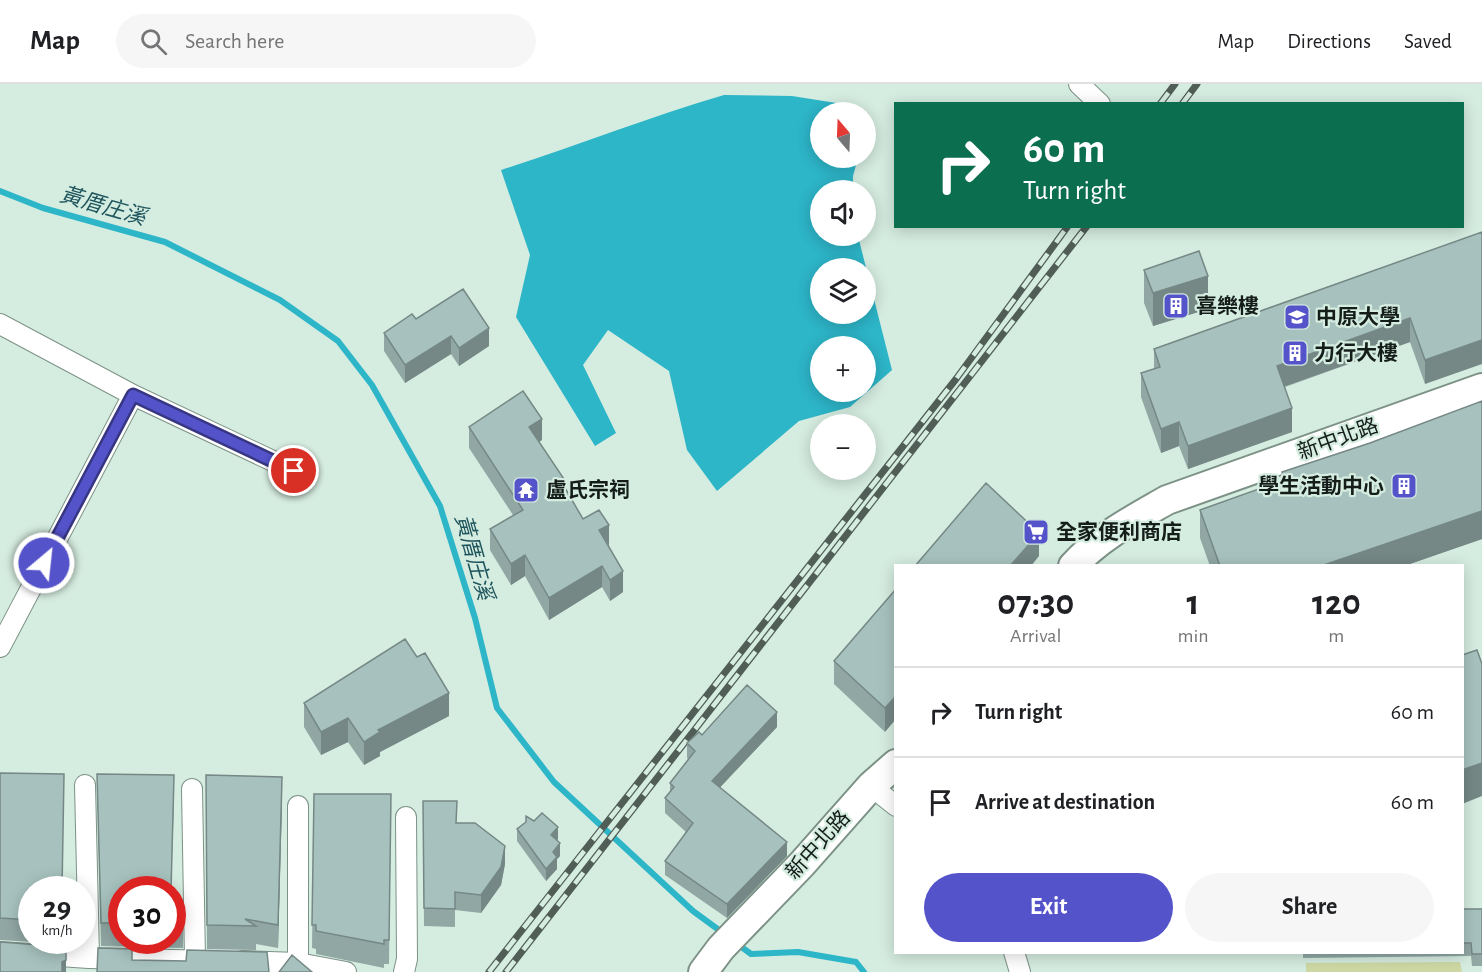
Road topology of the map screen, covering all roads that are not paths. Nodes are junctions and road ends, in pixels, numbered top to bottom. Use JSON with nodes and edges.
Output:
{"nodes":[{"id":1,"x":1079,"y":84,"type":"edge"},
{"id":2,"x":1098,"y":102,"type":"edge"},
{"id":3,"x":0,"y":324,"type":"edge"},
{"id":4,"x":1482,"y":388,"type":"edge"},
{"id":5,"x":133,"y":395,"type":"junction"},
{"id":6,"x":294,"y":471,"type":"dead end"},
{"id":7,"x":1075,"y":564,"type":"edge"},
{"id":8,"x":0,"y":646,"type":"edge"},
{"id":9,"x":894,"y":766,"type":"edge"},
{"id":10,"x":85,"y":785,"type":"dead end"},
{"id":11,"x":871,"y":786,"type":"junction"},
{"id":12,"x":192,"y":789,"type":"dead end"},
{"id":13,"x":894,"y":804,"type":"edge"},
{"id":14,"x":298,"y":806,"type":"dead end"},
{"id":15,"x":406,"y":818,"type":"dead end"},
{"id":16,"x":0,"y":952,"type":"edge"},
{"id":17,"x":1015,"y":954,"type":"edge"},
{"id":18,"x":89,"y":958,"type":"junction"},
{"id":19,"x":195,"y":960,"type":"junction"},
{"id":20,"x":298,"y":963,"type":"junction"},
{"id":21,"x":346,"y":972,"type":"edge"},
{"id":22,"x":404,"y":972,"type":"edge"},
{"id":23,"x":704,"y":972,"type":"edge"},
{"id":24,"x":1020,"y":972,"type":"edge"}],
"edges":[{"from":1,"to":2,"type":"street"},
{"from":3,"to":5,"type":"street"},
{"from":4,"to":7,"type":"street","name":"新中北路"},
{"from":5,"to":6,"type":"street"},
{"from":5,"to":8,"type":"street"},
{"from":9,"to":11,"type":"street","name":"新中北路"},
{"from":10,"to":18,"type":"street"},
{"from":11,"to":13,"type":"street"},
{"from":11,"to":23,"type":"street","name":"新中北路"},
{"from":12,"to":19,"type":"street"},
{"from":14,"to":20,"type":"street"},
{"from":15,"to":22,"type":"street"},
{"from":16,"to":18,"type":"street"},
{"from":17,"to":24,"type":"street"},
{"from":18,"to":19,"type":"street"},
{"from":19,"to":20,"type":"street"},
{"from":20,"to":21,"type":"street"}]}
